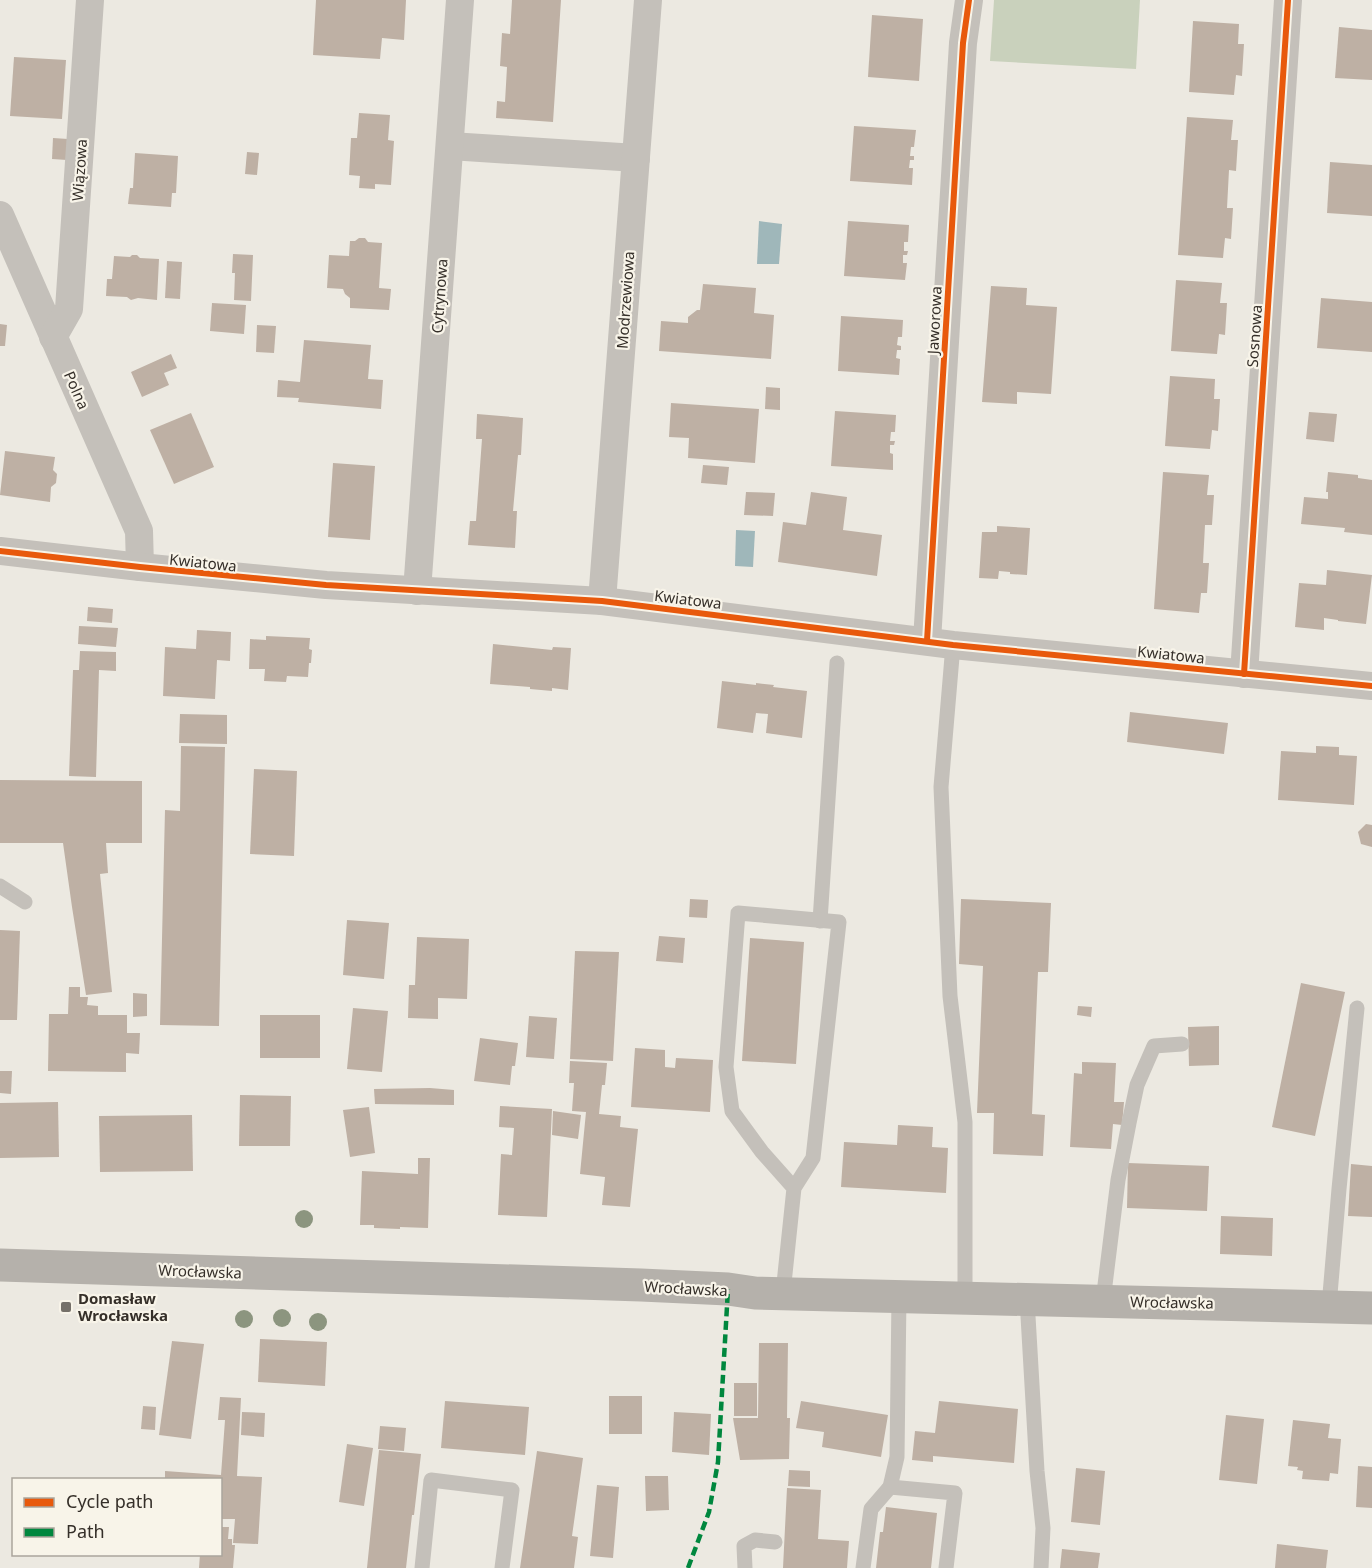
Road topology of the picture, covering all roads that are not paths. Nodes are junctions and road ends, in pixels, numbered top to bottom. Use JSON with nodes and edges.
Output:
{"nodes":[{"id":1,"x":90,"y":0,"type":"edge"},
{"id":2,"x":460,"y":0,"type":"edge"},
{"id":3,"x":648,"y":0,"type":"edge"},
{"id":4,"x":969,"y":0,"type":"edge"},
{"id":5,"x":1288,"y":0,"type":"edge"},
{"id":6,"x":450,"y":146,"type":"junction"},
{"id":7,"x":636,"y":158,"type":"junction"},
{"id":8,"x":0,"y":215,"type":"edge"},
{"id":9,"x":53,"y":337,"type":"junction"},
{"id":10,"x":0,"y":550,"type":"edge"},
{"id":11,"x":140,"y":567,"type":"junction"},
{"id":12,"x":417,"y":591,"type":"junction"},
{"id":13,"x":602,"y":601,"type":"junction"},
{"id":14,"x":940,"y":643,"type":"junction"},
{"id":15,"x":837,"y":663,"type":"dead end"},
{"id":16,"x":1244,"y":674,"type":"junction"},
{"id":17,"x":1372,"y":687,"type":"edge"},
{"id":18,"x":0,"y":886,"type":"edge"},
{"id":19,"x":25,"y":902,"type":"dead end"},
{"id":20,"x":820,"y":921,"type":"junction"},
{"id":21,"x":1358,"y":1008,"type":"dead end"},
{"id":22,"x":1182,"y":1044,"type":"dead end"},
{"id":23,"x":794,"y":1188,"type":"junction"},
{"id":24,"x":0,"y":1265,"type":"edge"},
{"id":25,"x":783,"y":1293,"type":"junction"},
{"id":26,"x":899,"y":1296,"type":"junction"},
{"id":27,"x":965,"y":1298,"type":"junction"},
{"id":28,"x":1027,"y":1299,"type":"junction"},
{"id":29,"x":1103,"y":1301,"type":"junction"},
{"id":30,"x":1329,"y":1306,"type":"junction"},
{"id":31,"x":1372,"y":1308,"type":"edge"},
{"id":32,"x":890,"y":1487,"type":"junction"},
{"id":33,"x":775,"y":1542,"type":"dead end"},
{"id":34,"x":422,"y":1568,"type":"edge"},
{"id":35,"x":502,"y":1568,"type":"edge"},
{"id":36,"x":745,"y":1568,"type":"edge"},
{"id":37,"x":862,"y":1568,"type":"edge"},
{"id":38,"x":946,"y":1568,"type":"edge"},
{"id":39,"x":1041,"y":1568,"type":"edge"}],
"edges":[{"from":1,"to":9,"type":"street","name":"Wiązowa"},
{"from":2,"to":6,"type":"street","name":"Cytrynowa"},
{"from":3,"to":7,"type":"street","name":"Modrzewiowa"},
{"from":4,"to":14,"type":"street","name":"Jaworowa"},
{"from":5,"to":16,"type":"street","name":"Sosnowa"},
{"from":6,"to":7,"type":"street"},
{"from":6,"to":12,"type":"street","name":"Cytrynowa"},
{"from":7,"to":13,"type":"street","name":"Modrzewiowa"},
{"from":8,"to":9,"type":"street","name":"Polna"},
{"from":9,"to":11,"type":"street","name":"Polna"},
{"from":10,"to":11,"type":"street","name":"Kwiatowa"},
{"from":11,"to":12,"type":"street","name":"Kwiatowa"},
{"from":12,"to":13,"type":"street","name":"Kwiatowa"},
{"from":13,"to":14,"type":"street","name":"Kwiatowa"},
{"from":14,"to":16,"type":"street","name":"Kwiatowa"},
{"from":14,"to":27,"type":"lane"},
{"from":15,"to":20,"type":"lane"},
{"from":16,"to":17,"type":"street","name":"Kwiatowa"},
{"from":18,"to":19,"type":"lane"},
{"from":20,"to":23,"type":"lane"},
{"from":20,"to":23,"type":"lane"},
{"from":21,"to":30,"type":"lane"},
{"from":22,"to":29,"type":"lane"},
{"from":23,"to":25,"type":"lane"},
{"from":24,"to":25,"type":"main road","name":"Wrocławska"},
{"from":25,"to":26,"type":"main road","name":"Wrocławska"},
{"from":26,"to":27,"type":"main road","name":"Wrocławska"},
{"from":26,"to":32,"type":"lane"},
{"from":27,"to":28,"type":"main road","name":"Wrocławska"},
{"from":28,"to":29,"type":"main road","name":"Wrocławska"},
{"from":28,"to":39,"type":"lane"},
{"from":29,"to":30,"type":"main road","name":"Wrocławska"},
{"from":30,"to":31,"type":"main road","name":"Wrocławska"},
{"from":32,"to":37,"type":"lane"},
{"from":32,"to":38,"type":"lane"},
{"from":33,"to":36,"type":"lane"},
{"from":34,"to":35,"type":"lane"}]}
